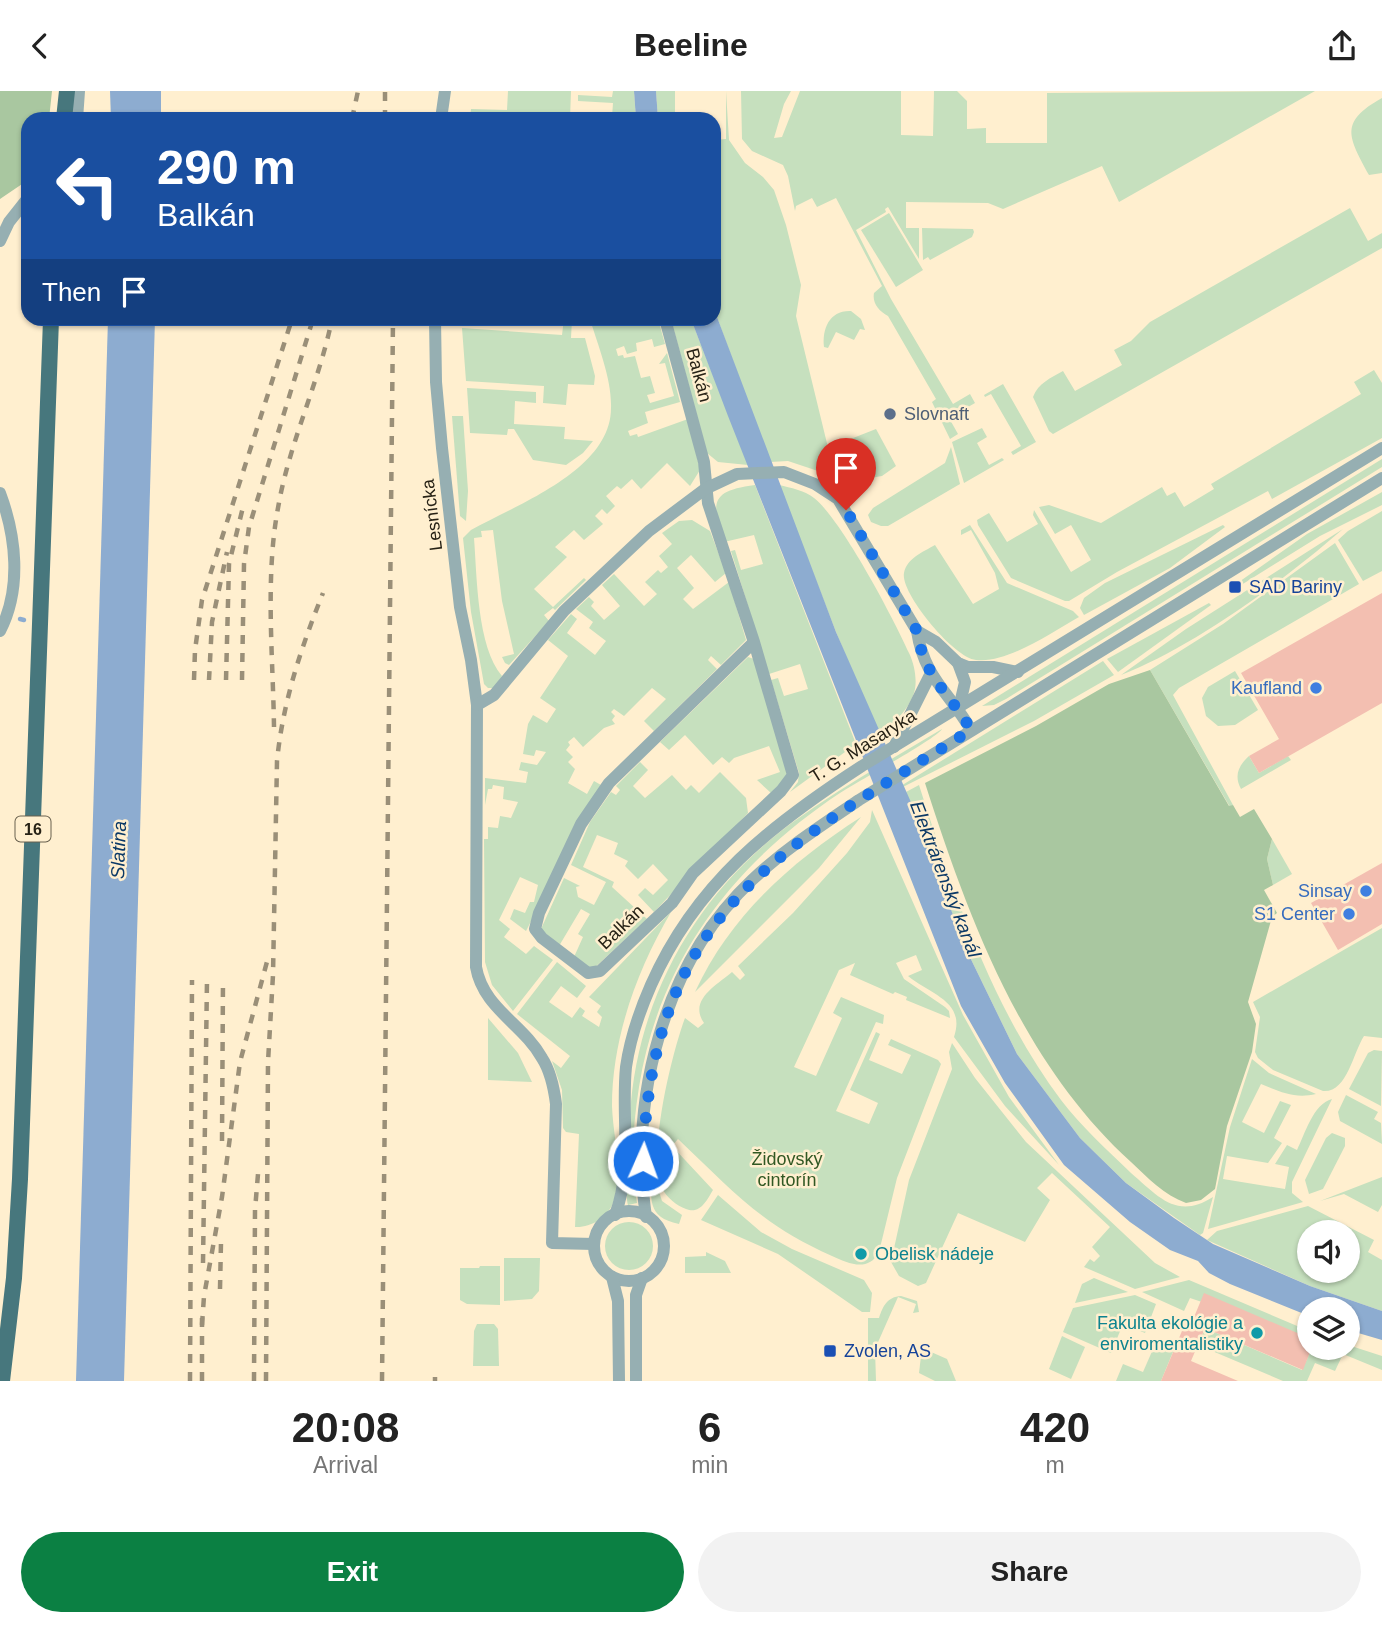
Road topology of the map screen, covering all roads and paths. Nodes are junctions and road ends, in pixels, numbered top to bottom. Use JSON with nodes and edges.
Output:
{"nodes":[{"id":1,"x":66,"y":91,"type":"edge"},
{"id":2,"x":79,"y":91,"type":"edge"},
{"id":3,"x":444,"y":91,"type":"edge"},
{"id":4,"x":64,"y":112,"type":"edge"},
{"id":5,"x":78,"y":112,"type":"edge"},
{"id":6,"x":442,"y":112,"type":"edge"},
{"id":7,"x":21,"y":207,"type":"edge"},
{"id":8,"x":0,"y":241,"type":"edge"},
{"id":9,"x":51,"y":326,"type":"edge"},
{"id":10,"x":435,"y":326,"type":"edge"},
{"id":11,"x":667,"y":326,"type":"edge"},
{"id":12,"x":1382,"y":449,"type":"edge"},
{"id":13,"x":1382,"y":478,"type":"edge"},
{"id":14,"x":705,"y":489,"type":"junction"},
{"id":15,"x":0,"y":493,"type":"edge"},
{"id":16,"x":0,"y":631,"type":"edge"},
{"id":17,"x":917,"y":631,"type":"junction"},
{"id":18,"x":754,"y":642,"type":"junction"},
{"id":19,"x":958,"y":663,"type":"junction"},
{"id":20,"x":1018,"y":672,"type":"junction"},
{"id":21,"x":932,"y":673,"type":"junction"},
{"id":22,"x":477,"y":705,"type":"junction"},
{"id":23,"x":959,"y":708,"type":"junction"},
{"id":24,"x":971,"y":730,"type":"junction"},
{"id":25,"x":894,"y":747,"type":"junction"},
{"id":26,"x":615,"y":1215,"type":"junction"},
{"id":27,"x":646,"y":1217,"type":"junction"},
{"id":28,"x":594,"y":1244,"type":"junction"},
{"id":29,"x":612,"y":1277,"type":"junction"},
{"id":30,"x":642,"y":1278,"type":"junction"},
{"id":31,"x":2,"y":1381,"type":"edge"},
{"id":32,"x":619,"y":1381,"type":"edge"},
{"id":33,"x":636,"y":1381,"type":"edge"}],
"edges":[{"from":1,"to":4,"type":"main road"},
{"from":2,"to":5,"type":"street"},
{"from":3,"to":6,"type":"street"},
{"from":7,"to":8,"type":"street"},
{"from":9,"to":31,"type":"main road","number":"16"},
{"from":10,"to":22,"type":"street","name":"Lesnícka"},
{"from":11,"to":14,"type":"street","name":"Balkán"},
{"from":12,"to":20,"type":"street","name":"T. G. Masaryka"},
{"from":13,"to":24,"type":"street"},
{"from":14,"to":17,"type":"street"},
{"from":14,"to":18,"type":"street","name":"Balkán"},
{"from":14,"to":22,"type":"street"},
{"from":15,"to":16,"type":"street"},
{"from":17,"to":19,"type":"street"},
{"from":17,"to":21,"type":"street"},
{"from":18,"to":18,"type":"street","name":"Balkán"},
{"from":19,"to":20,"type":"street"},
{"from":19,"to":23,"type":"street"},
{"from":20,"to":23,"type":"street","name":"T. G. Masaryka"},
{"from":21,"to":23,"type":"street"},
{"from":21,"to":25,"type":"street"},
{"from":22,"to":28,"type":"street","name":"Lesnícka"},
{"from":23,"to":24,"type":"street"},
{"from":23,"to":25,"type":"street","name":"T. G. Masaryka"},
{"from":24,"to":27,"type":"street"},
{"from":25,"to":26,"type":"street","name":"T. G. Masaryka"},
{"from":26,"to":27,"type":"street"},
{"from":26,"to":28,"type":"street","name":"T. G. Masaryka"},
{"from":27,"to":30,"type":"street"},
{"from":28,"to":29,"type":"street"},
{"from":29,"to":30,"type":"street"},
{"from":29,"to":32,"type":"street"},
{"from":30,"to":33,"type":"street"}]}
